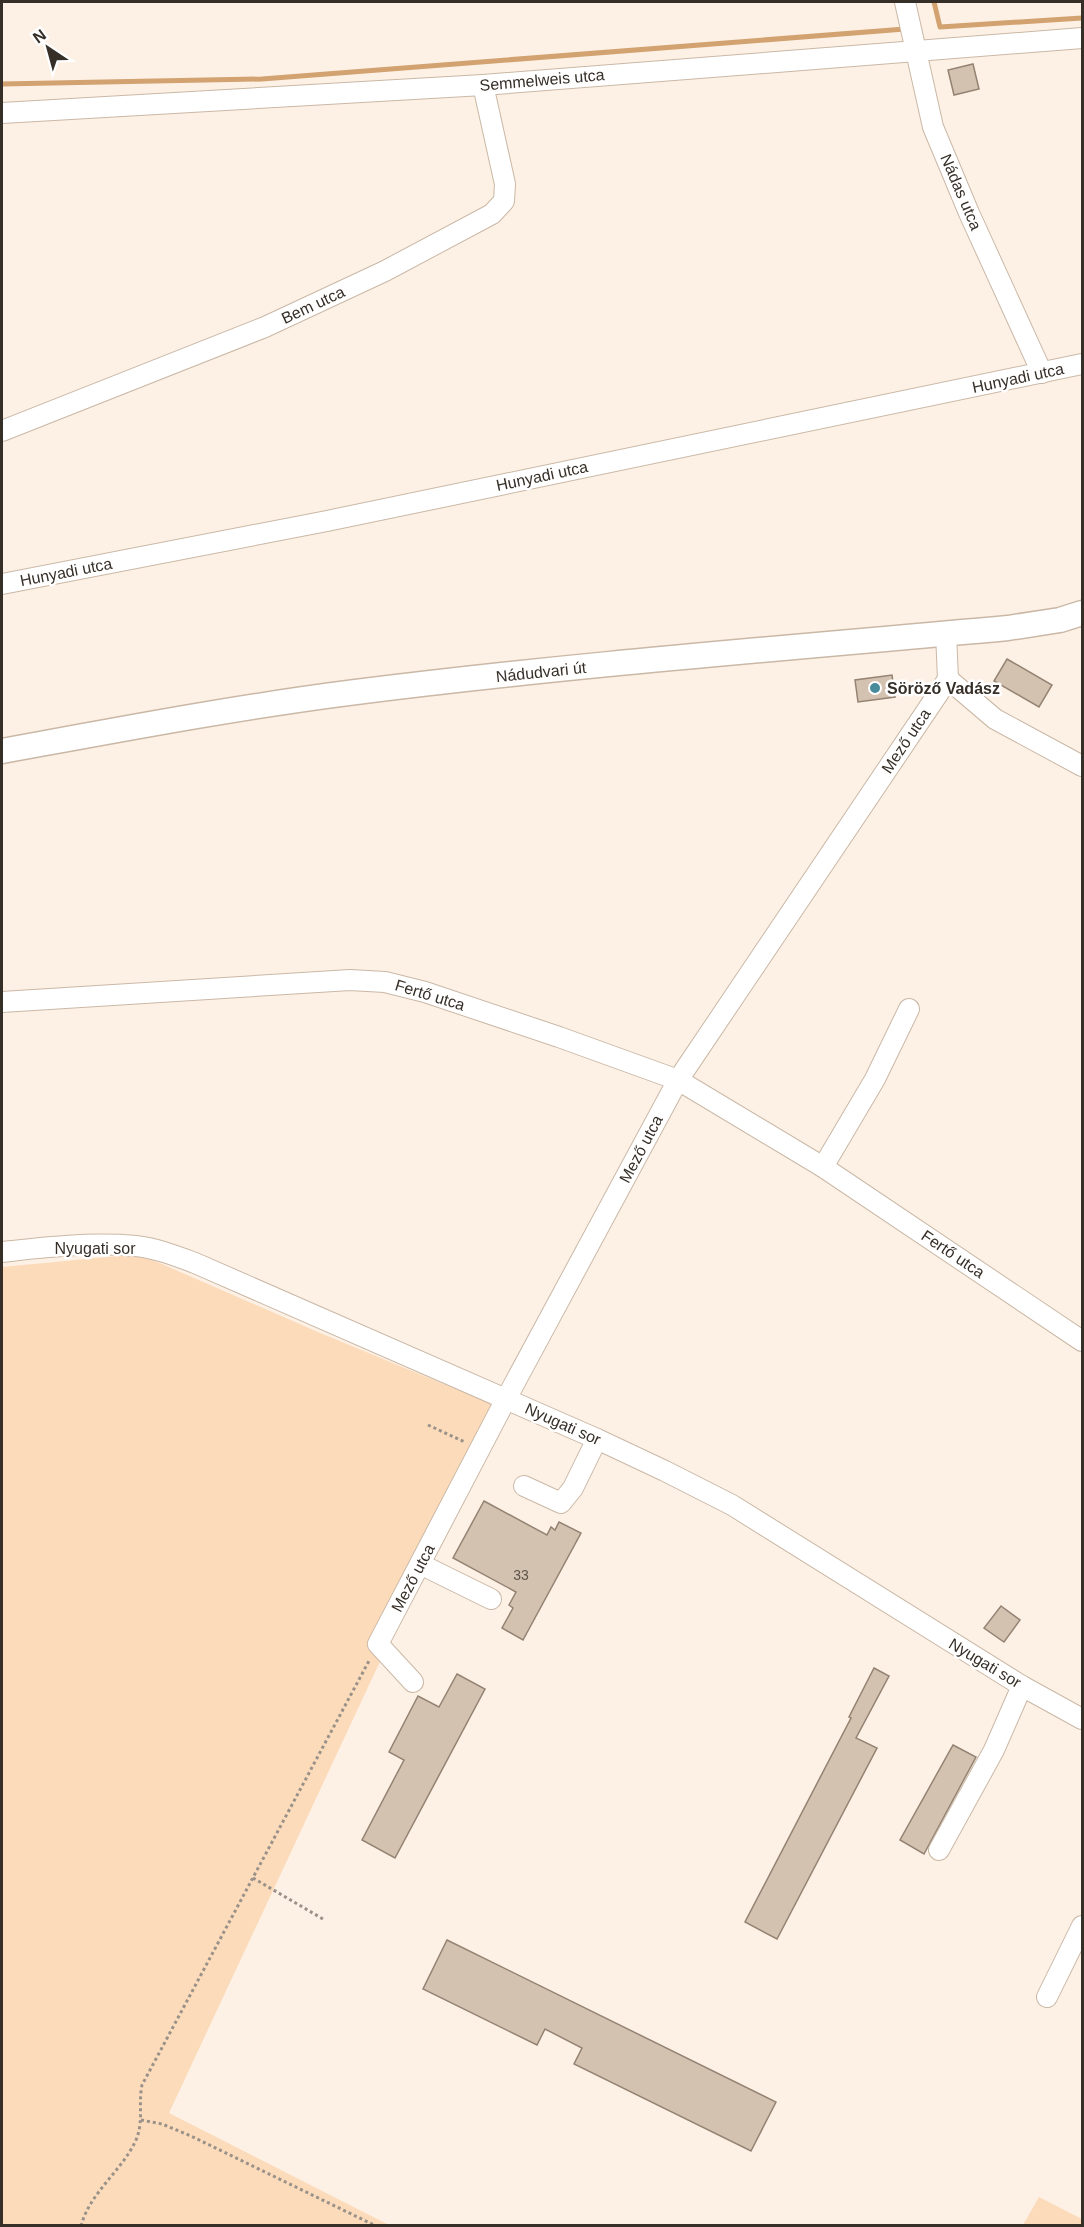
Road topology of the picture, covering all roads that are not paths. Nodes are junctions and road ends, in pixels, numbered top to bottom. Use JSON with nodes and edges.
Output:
{"nodes":[{"id":1,"x":905,"y":2,"type":"edge"},
{"id":2,"x":1083,"y":38,"type":"edge"},
{"id":3,"x":915,"y":50,"type":"junction"},
{"id":4,"x":483,"y":85,"type":"junction"},
{"id":5,"x":2,"y":113,"type":"edge"},
{"id":6,"x":1083,"y":364,"type":"edge"},
{"id":7,"x":1042,"y":373,"type":"junction"},
{"id":8,"x":2,"y":431,"type":"edge"},
{"id":9,"x":2,"y":585,"type":"edge"},
{"id":10,"x":1083,"y":613,"type":"edge"},
{"id":11,"x":946,"y":633,"type":"junction"},
{"id":12,"x":948,"y":679,"type":"junction"},
{"id":13,"x":2,"y":751,"type":"edge"},
{"id":14,"x":1083,"y":766,"type":"edge"},
{"id":15,"x":2,"y":1002,"type":"edge"},
{"id":16,"x":909,"y":1009,"type":"dead end"},
{"id":17,"x":678,"y":1080,"type":"junction"},
{"id":18,"x":823,"y":1167,"type":"junction"},
{"id":19,"x":2,"y":1252,"type":"edge"},
{"id":20,"x":1083,"y":1341,"type":"edge"},
{"id":21,"x":506,"y":1399,"type":"junction"},
{"id":22,"x":597,"y":1439,"type":"junction"},
{"id":23,"x":524,"y":1486,"type":"dead end"},
{"id":24,"x":420,"y":1564,"type":"junction"},
{"id":25,"x":491,"y":1599,"type":"dead end"},
{"id":26,"x":413,"y":1682,"type":"dead end"},
{"id":27,"x":1022,"y":1686,"type":"junction"},
{"id":28,"x":1083,"y":1719,"type":"edge"},
{"id":29,"x":939,"y":1850,"type":"dead end"},
{"id":30,"x":1083,"y":1926,"type":"edge"},
{"id":31,"x":1047,"y":1997,"type":"dead end"}],
"edges":[{"from":1,"to":3,"type":"street","name":"Nádas utca"},
{"from":2,"to":3,"type":"street","name":"Semmelweis utca"},
{"from":3,"to":4,"type":"street","name":"Semmelweis utca"},
{"from":3,"to":7,"type":"street","name":"Nádas utca"},
{"from":4,"to":5,"type":"street","name":"Semmelweis utca"},
{"from":4,"to":8,"type":"street","name":"Bem utca"},
{"from":6,"to":7,"type":"street","name":"Hunyadi utca"},
{"from":7,"to":9,"type":"street","name":"Hunyadi utca"},
{"from":10,"to":11,"type":"main road","name":"Nádudvari út"},
{"from":11,"to":12,"type":"street"},
{"from":11,"to":13,"type":"main road","name":"Nádudvari út"},
{"from":12,"to":14,"type":"street"},
{"from":12,"to":17,"type":"street","name":"Mező utca"},
{"from":15,"to":17,"type":"street","name":"Fertő utca"},
{"from":16,"to":18,"type":"street"},
{"from":17,"to":18,"type":"street","name":"Fertő utca"},
{"from":17,"to":21,"type":"street","name":"Mező utca"},
{"from":18,"to":20,"type":"street","name":"Fertő utca"},
{"from":19,"to":21,"type":"street","name":"Nyugati sor"},
{"from":21,"to":22,"type":"street","name":"Nyugati sor"},
{"from":21,"to":24,"type":"street","name":"Mező utca"},
{"from":22,"to":23,"type":"street"},
{"from":22,"to":27,"type":"street","name":"Nyugati sor"},
{"from":24,"to":25,"type":"street"},
{"from":24,"to":26,"type":"street","name":"Mező utca"},
{"from":27,"to":28,"type":"street","name":"Nyugati sor"},
{"from":27,"to":29,"type":"street"},
{"from":30,"to":31,"type":"street"}]}
